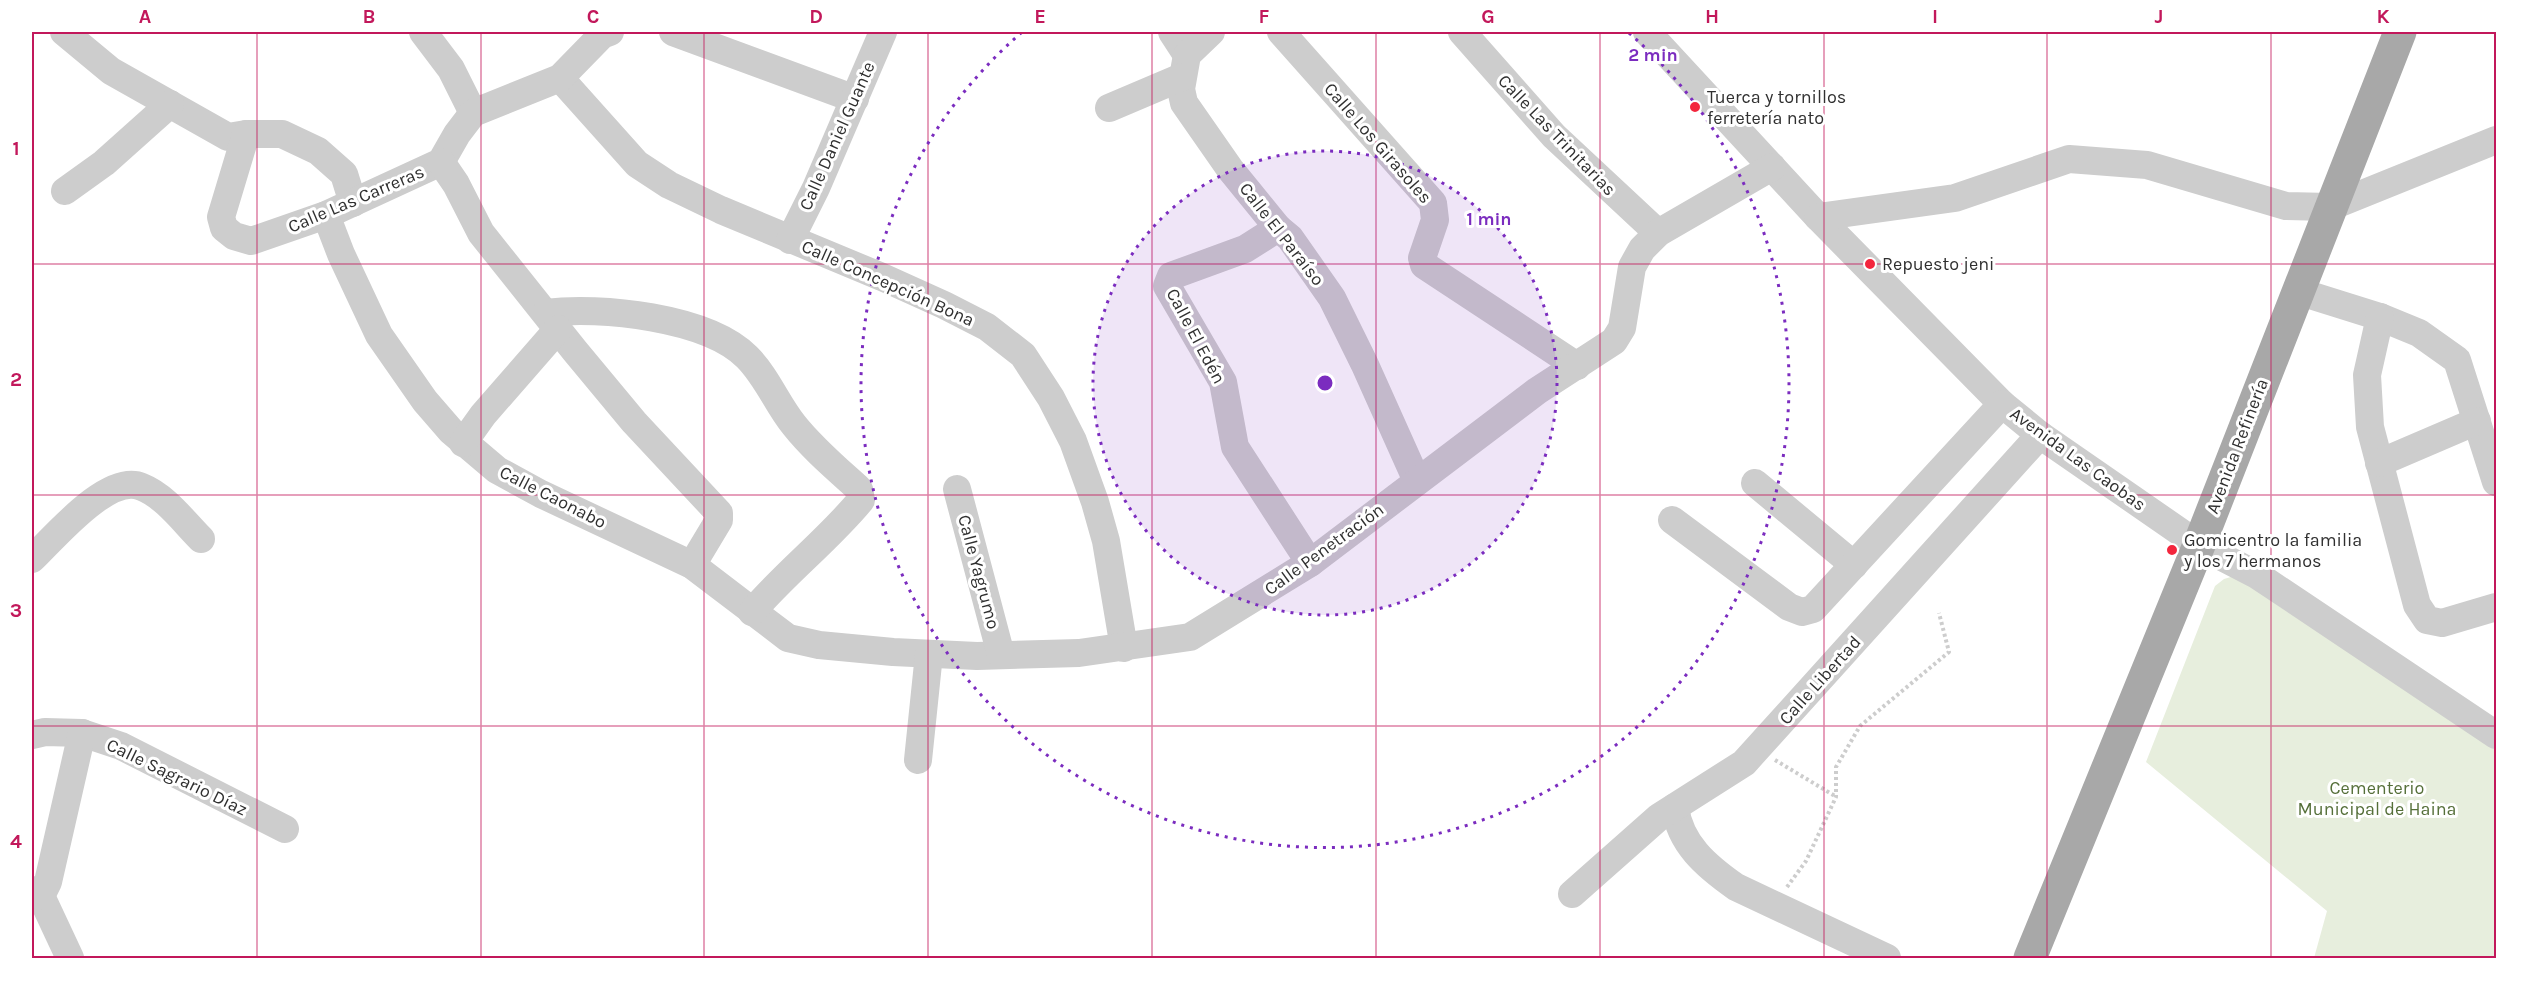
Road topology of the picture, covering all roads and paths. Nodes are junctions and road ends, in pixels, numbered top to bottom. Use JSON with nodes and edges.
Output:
{"nodes":[{"id":1,"x":64,"y":32,"type":"edge"},
{"id":2,"x":423,"y":32,"type":"edge"},
{"id":3,"x":610,"y":32,"type":"edge"},
{"id":4,"x":673,"y":32,"type":"edge"},
{"id":5,"x":883,"y":32,"type":"edge"},
{"id":6,"x":1211,"y":32,"type":"edge"},
{"id":7,"x":1281,"y":32,"type":"edge"},
{"id":8,"x":1462,"y":32,"type":"edge"},
{"id":9,"x":1647,"y":32,"type":"edge"},
{"id":10,"x":2400,"y":32,"type":"edge"},
{"id":11,"x":1181,"y":54,"type":"edge"},
{"id":12,"x":560,"y":78,"type":"junction"},
{"id":13,"x":855,"y":99,"type":"junction"},
{"id":14,"x":170,"y":104,"type":"junction"},
{"id":15,"x":1109,"y":108,"type":"dead end"},
{"id":16,"x":473,"y":113,"type":"junction"},
{"id":17,"x":246,"y":134,"type":"junction"},
{"id":18,"x":2496,"y":140,"type":"edge"},
{"id":19,"x":441,"y":162,"type":"junction"},
{"id":20,"x":1772,"y":167,"type":"junction"},
{"id":21,"x":65,"y":191,"type":"dead end"},
{"id":22,"x":353,"y":202,"type":"junction"},
{"id":23,"x":2330,"y":207,"type":"junction"},
{"id":24,"x":326,"y":215,"type":"junction"},
{"id":25,"x":1818,"y":217,"type":"junction"},
{"id":26,"x":1278,"y":228,"type":"junction"},
{"id":27,"x":1658,"y":233,"type":"junction"},
{"id":28,"x":790,"y":240,"type":"junction"},
{"id":29,"x":2297,"y":291,"type":"junction"},
{"id":30,"x":2380,"y":317,"type":"junction"},
{"id":31,"x":552,"y":322,"type":"junction"},
{"id":32,"x":1577,"y":366,"type":"junction"},
{"id":33,"x":2002,"y":404,"type":"junction"},
{"id":34,"x":2477,"y":421,"type":"junction"},
{"id":35,"x":2040,"y":435,"type":"junction"},
{"id":36,"x":463,"y":443,"type":"junction"},
{"id":37,"x":2379,"y":463,"type":"junction"},
{"id":38,"x":1417,"y":481,"type":"junction"},
{"id":39,"x":2496,"y":482,"type":"edge"},
{"id":40,"x":1755,"y":483,"type":"dead end"},
{"id":41,"x":957,"y":489,"type":"dead end"},
{"id":42,"x":1672,"y":520,"type":"dead end"},
{"id":43,"x":201,"y":539,"type":"dead end"},
{"id":44,"x":2199,"y":545,"type":"junction"},
{"id":45,"x":32,"y":559,"type":"edge"},
{"id":46,"x":1310,"y":563,"type":"junction"},
{"id":47,"x":692,"y":565,"type":"junction"},
{"id":48,"x":1854,"y":565,"type":"junction"},
{"id":49,"x":2496,"y":608,"type":"edge"},
{"id":50,"x":752,"y":612,"type":"junction"},
{"id":51,"x":1939,"y":614,"type":"dead end"},
{"id":52,"x":1124,"y":648,"type":"junction"},
{"id":53,"x":929,"y":654,"type":"junction"},
{"id":54,"x":1001,"y":655,"type":"junction"},
{"id":55,"x":82,"y":734,"type":"junction"},
{"id":56,"x":32,"y":735,"type":"edge"},
{"id":57,"x":2496,"y":735,"type":"edge"},
{"id":58,"x":1757,"y":749,"type":"junction"},
{"id":59,"x":918,"y":760,"type":"dead end"},
{"id":60,"x":1836,"y":797,"type":"junction"},
{"id":61,"x":1675,"y":807,"type":"junction"},
{"id":62,"x":285,"y":829,"type":"dead end"},
{"id":63,"x":36,"y":893,"type":"edge"},
{"id":64,"x":1572,"y":894,"type":"dead end"},
{"id":65,"x":1782,"y":908,"type":"junction"},
{"id":66,"x":70,"y":958,"type":"edge"},
{"id":67,"x":1887,"y":958,"type":"edge"},
{"id":68,"x":2030,"y":958,"type":"edge"}],
"edges":[{"from":1,"to":14,"type":"street"},
{"from":2,"to":16,"type":"street"},
{"from":3,"to":12,"type":"street"},
{"from":4,"to":13,"type":"street"},
{"from":5,"to":13,"type":"street","name":"Calle Daniel Guante"},
{"from":6,"to":11,"type":"street"},
{"from":7,"to":32,"type":"street","name":"Calle Los Girasoles"},
{"from":8,"to":27,"type":"street","name":"Calle Las Trinitarias"},
{"from":9,"to":20,"type":"street","name":"Avenida Las Caobas"},
{"from":10,"to":23,"type":"main road","name":"Avenida Refinería"},
{"from":11,"to":15,"type":"street"},
{"from":11,"to":26,"type":"street","name":"Calle El Paraíso"},
{"from":12,"to":16,"type":"street"},
{"from":12,"to":28,"type":"street","name":"Calle Concepción Bona"},
{"from":13,"to":28,"type":"street","name":"Calle Daniel Guante"},
{"from":14,"to":17,"type":"street"},
{"from":14,"to":21,"type":"street"},
{"from":16,"to":19,"type":"street","name":"Calle Las Carreras"},
{"from":17,"to":22,"type":"street"},
{"from":17,"to":24,"type":"street","name":"Calle Las Carreras"},
{"from":18,"to":23,"type":"street"},
{"from":19,"to":22,"type":"street","name":"Calle Las Carreras"},
{"from":19,"to":31,"type":"street"},
{"from":20,"to":25,"type":"street","name":"Avenida Las Caobas"},
{"from":20,"to":27,"type":"street","name":"Calle Penetración"},
{"from":22,"to":24,"type":"street","name":"Calle Las Carreras"},
{"from":23,"to":25,"type":"street"},
{"from":23,"to":29,"type":"main road","name":"Avenida Refinería"},
{"from":24,"to":36,"type":"street","name":"Calle Caonabo"},
{"from":25,"to":33,"type":"street","name":"Avenida Las Caobas"},
{"from":26,"to":38,"type":"street","name":"Calle El Paraíso"},
{"from":26,"to":46,"type":"street","name":"Calle El Edén"},
{"from":27,"to":32,"type":"street","name":"Calle Penetración"},
{"from":28,"to":52,"type":"street","name":"Calle Concepción Bona"},
{"from":29,"to":30,"type":"street"},
{"from":29,"to":44,"type":"main road","name":"Avenida Refinería"},
{"from":30,"to":34,"type":"street"},
{"from":30,"to":37,"type":"street"},
{"from":31,"to":36,"type":"street"},
{"from":31,"to":47,"type":"street"},
{"from":31,"to":50,"type":"street"},
{"from":32,"to":38,"type":"street","name":"Calle Penetración"},
{"from":33,"to":35,"type":"street","name":"Avenida Las Caobas"},
{"from":33,"to":48,"type":"street"},
{"from":34,"to":37,"type":"street"},
{"from":34,"to":39,"type":"street"},
{"from":35,"to":44,"type":"street","name":"Avenida Las Caobas"},
{"from":35,"to":58,"type":"street","name":"Calle Libertad"},
{"from":36,"to":47,"type":"street","name":"Calle Caonabo"},
{"from":37,"to":49,"type":"street"},
{"from":38,"to":46,"type":"street","name":"Calle Penetración"},
{"from":40,"to":48,"type":"street"},
{"from":41,"to":54,"type":"street","name":"Calle Yagrumo"},
{"from":42,"to":48,"type":"street"},
{"from":43,"to":45,"type":"street"},
{"from":44,"to":57,"type":"street","name":"Avenida Las Caobas"},
{"from":44,"to":68,"type":"main road","name":"Avenida Refinería"},
{"from":46,"to":52,"type":"street","name":"Calle Penetración"},
{"from":47,"to":50,"type":"street","name":"Calle Caonabo"},
{"from":50,"to":53,"type":"street","name":"Calle Penetración"},
{"from":51,"to":60,"type":"path"},
{"from":52,"to":54,"type":"street","name":"Calle Penetración"},
{"from":53,"to":54,"type":"street","name":"Calle Penetración"},
{"from":53,"to":59,"type":"street"},
{"from":55,"to":56,"type":"street","name":"Calle Sagrario Díaz"},
{"from":55,"to":62,"type":"street","name":"Calle Sagrario Díaz"},
{"from":55,"to":63,"type":"street"},
{"from":58,"to":60,"type":"path"},
{"from":58,"to":61,"type":"street","name":"Calle Libertad"},
{"from":60,"to":65,"type":"path"},
{"from":61,"to":64,"type":"street","name":"Calle Libertad"},
{"from":61,"to":65,"type":"street"},
{"from":63,"to":66,"type":"street"},
{"from":65,"to":67,"type":"street"}]}
